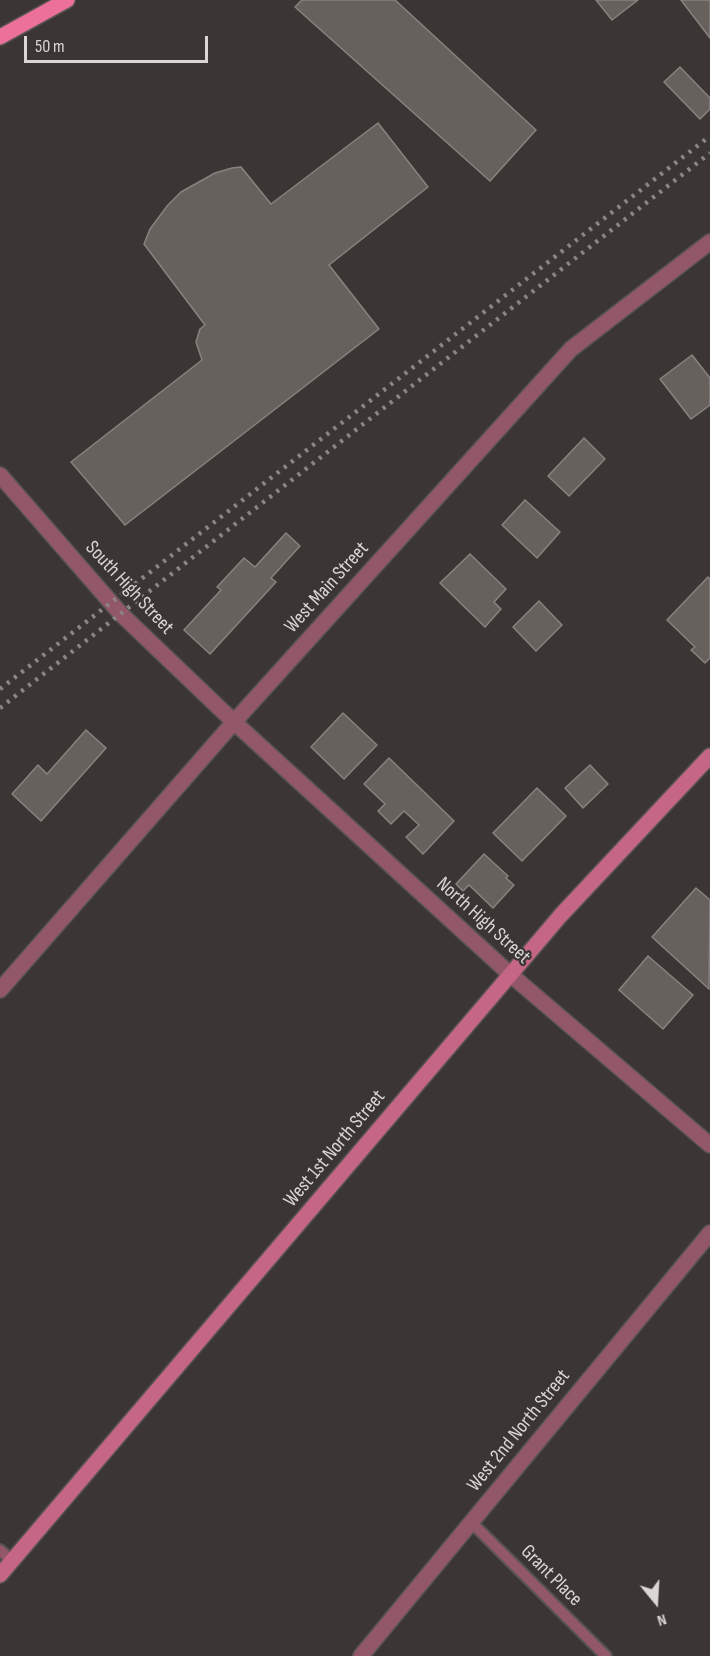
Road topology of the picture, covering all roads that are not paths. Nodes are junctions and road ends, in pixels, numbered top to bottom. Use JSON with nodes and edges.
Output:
{"nodes":[{"id":1,"x":67,"y":0,"type":"edge"},
{"id":2,"x":0,"y":37,"type":"edge"},
{"id":3,"x":710,"y":242,"type":"edge"},
{"id":4,"x":0,"y":476,"type":"edge"},
{"id":5,"x":234,"y":722,"type":"junction"},
{"id":6,"x":710,"y":756,"type":"edge"},
{"id":7,"x":511,"y":975,"type":"junction"},
{"id":8,"x":0,"y":990,"type":"edge"},
{"id":9,"x":710,"y":1145,"type":"edge"},
{"id":10,"x":710,"y":1233,"type":"edge"},
{"id":11,"x":471,"y":1522,"type":"junction"},
{"id":12,"x":0,"y":1550,"type":"edge"},
{"id":13,"x":12,"y":1561,"type":"junction"},
{"id":14,"x":0,"y":1575,"type":"edge"},
{"id":15,"x":361,"y":1656,"type":"edge"},
{"id":16,"x":606,"y":1656,"type":"edge"}],
"edges":[{"from":1,"to":2,"type":"main road"},
{"from":3,"to":5,"type":"street","name":"West Main Street"},
{"from":4,"to":5,"type":"street","name":"South High Street"},
{"from":5,"to":7,"type":"street","name":"North High Street"},
{"from":5,"to":8,"type":"street","name":"West Main Street"},
{"from":6,"to":7,"type":"main road","name":"West 1st North Street"},
{"from":7,"to":9,"type":"street","name":"North High Street"},
{"from":7,"to":13,"type":"main road","name":"West 1st North Street"},
{"from":10,"to":11,"type":"street","name":"West 2nd North Street"},
{"from":11,"to":15,"type":"street","name":"West 2nd North Street"},
{"from":11,"to":16,"type":"lane","name":"Grant Place"},
{"from":12,"to":13,"type":"lane"},
{"from":13,"to":14,"type":"main road","name":"West 1st North Street"}]}
